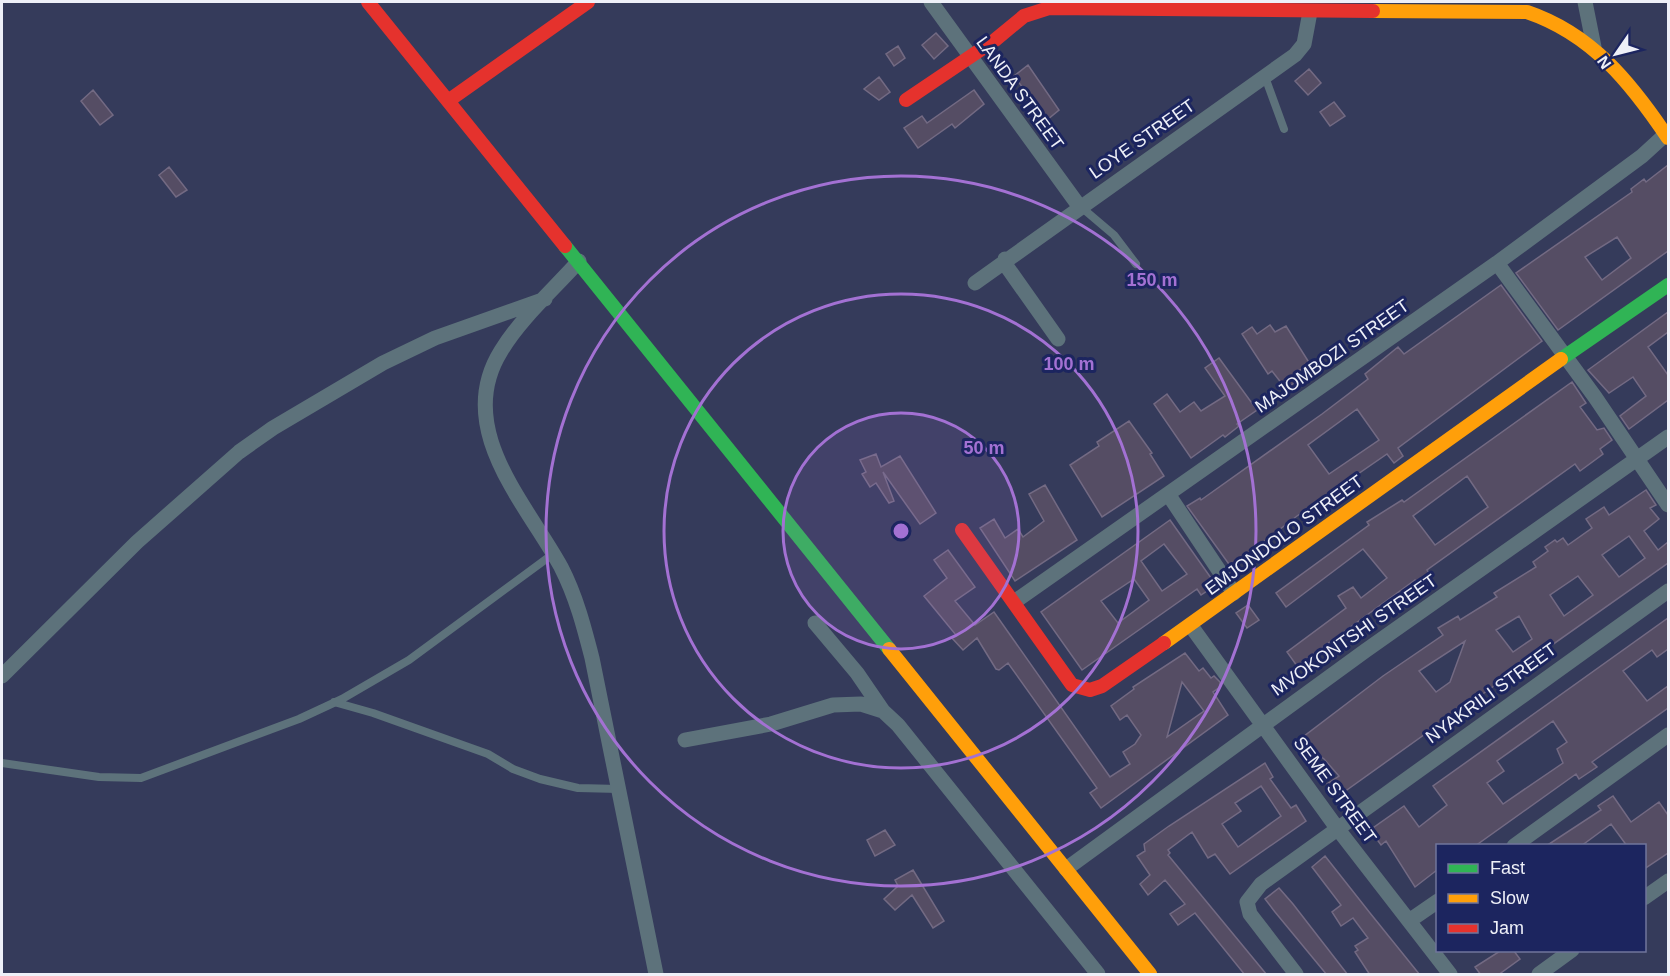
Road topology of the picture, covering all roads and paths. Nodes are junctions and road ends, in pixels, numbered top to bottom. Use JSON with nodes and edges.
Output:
{"nodes":[{"id":1,"x":368,"y":2,"type":"edge"},
{"id":2,"x":588,"y":2,"type":"edge"},
{"id":3,"x":931,"y":2,"type":"edge"},
{"id":4,"x":1585,"y":2,"type":"edge"},
{"id":5,"x":1310,"y":12,"type":"junction"},
{"id":6,"x":1594,"y":46,"type":"junction"},
{"id":7,"x":969,"y":55,"type":"junction"},
{"id":8,"x":1265,"y":77,"type":"junction"},
{"id":9,"x":448,"y":100,"type":"junction"},
{"id":10,"x":906,"y":100,"type":"dead end"},
{"id":11,"x":1284,"y":129,"type":"dead end"},
{"id":12,"x":1667,"y":136,"type":"edge"},
{"id":13,"x":1079,"y":206,"type":"junction"},
{"id":14,"x":1005,"y":259,"type":"junction"},
{"id":15,"x":579,"y":261,"type":"junction"},
{"id":16,"x":1497,"y":263,"type":"junction"},
{"id":17,"x":1136,"y":264,"type":"dead end"},
{"id":18,"x":975,"y":283,"type":"dead end"},
{"id":19,"x":1668,"y":285,"type":"edge"},
{"id":20,"x":545,"y":299,"type":"junction"},
{"id":21,"x":1058,"y":339,"type":"dead end"},
{"id":22,"x":1563,"y":357,"type":"junction"},
{"id":23,"x":1668,"y":437,"type":"edge"},
{"id":24,"x":1637,"y":459,"type":"junction"},
{"id":25,"x":1168,"y":494,"type":"junction"},
{"id":26,"x":1668,"y":505,"type":"edge"},
{"id":27,"x":962,"y":530,"type":"dead end"},
{"id":28,"x":553,"y":554,"type":"junction"},
{"id":29,"x":1668,"y":591,"type":"edge"},
{"id":30,"x":1234,"y":593,"type":"junction"},
{"id":31,"x":1014,"y":602,"type":"junction"},
{"id":32,"x":815,"y":623,"type":"dead end"},
{"id":33,"x":1191,"y":626,"type":"junction"},
{"id":34,"x":4,"y":673,"type":"edge"},
{"id":35,"x":2,"y":687,"type":"edge"},
{"id":36,"x":334,"y":702,"type":"junction"},
{"id":37,"x":883,"y":711,"type":"junction"},
{"id":38,"x":1264,"y":723,"type":"junction"},
{"id":39,"x":1668,"y":735,"type":"edge"},
{"id":40,"x":685,"y":740,"type":"dead end"},
{"id":41,"x":2,"y":763,"type":"edge"},
{"id":42,"x":619,"y":789,"type":"junction"},
{"id":43,"x":1337,"y":828,"type":"junction"},
{"id":44,"x":1517,"y":844,"type":"edge"},
{"id":45,"x":1066,"y":869,"type":"junction"},
{"id":46,"x":1668,"y":881,"type":"edge"},
{"id":47,"x":1646,"y":897,"type":"edge"},
{"id":48,"x":1436,"y":902,"type":"edge"},
{"id":49,"x":1409,"y":921,"type":"junction"},
{"id":50,"x":1571,"y":952,"type":"edge"},
{"id":51,"x":1136,"y":958,"type":"junction"},
{"id":52,"x":656,"y":975,"type":"edge"},
{"id":53,"x":1098,"y":975,"type":"edge"},
{"id":54,"x":1136,"y":975,"type":"edge"},
{"id":55,"x":1150,"y":975,"type":"edge"},
{"id":56,"x":1296,"y":975,"type":"edge"},
{"id":57,"x":1450,"y":975,"type":"edge"},
{"id":58,"x":1539,"y":975,"type":"edge"}],
"edges":[{"from":1,"to":9,"type":"street"},
{"from":2,"to":9,"type":"street"},
{"from":3,"to":7,"type":"street","name":"LANDA STREET"},
{"from":4,"to":6,"type":"street"},
{"from":5,"to":6,"type":"street"},
{"from":5,"to":7,"type":"street"},
{"from":5,"to":8,"type":"street","name":"LOYE STREET"},
{"from":6,"to":12,"type":"street"},
{"from":7,"to":10,"type":"street"},
{"from":7,"to":13,"type":"street","name":"LANDA STREET"},
{"from":8,"to":11,"type":"lane"},
{"from":8,"to":13,"type":"street","name":"LOYE STREET"},
{"from":9,"to":15,"type":"street"},
{"from":12,"to":16,"type":"street","name":"MAJOMBOZI STREET"},
{"from":13,"to":14,"type":"street","name":"LOYE STREET"},
{"from":13,"to":17,"type":"lane"},
{"from":14,"to":18,"type":"street","name":"LOYE STREET"},
{"from":14,"to":21,"type":"street"},
{"from":15,"to":20,"type":"street"},
{"from":15,"to":45,"type":"street"},
{"from":16,"to":22,"type":"street"},
{"from":16,"to":25,"type":"street","name":"MAJOMBOZI STREET"},
{"from":19,"to":22,"type":"street","name":"EMJONDOLO STREET"},
{"from":20,"to":28,"type":"street"},
{"from":20,"to":34,"type":"street"},
{"from":22,"to":24,"type":"street"},
{"from":22,"to":30,"type":"street","name":"EMJONDOLO STREET"},
{"from":23,"to":24,"type":"street","name":"MVOKONTSHI STREET"},
{"from":24,"to":26,"type":"street"},
{"from":24,"to":38,"type":"street","name":"MVOKONTSHI STREET"},
{"from":25,"to":30,"type":"street"},
{"from":25,"to":31,"type":"street","name":"MAJOMBOZI STREET"},
{"from":27,"to":31,"type":"street","name":"EMJONDOLO STREET"},
{"from":28,"to":36,"type":"lane"},
{"from":28,"to":42,"type":"street"},
{"from":29,"to":43,"type":"street","name":"NYAKRILI STREET"},
{"from":30,"to":33,"type":"street","name":"EMJONDOLO STREET"},
{"from":31,"to":33,"type":"street","name":"EMJONDOLO STREET"},
{"from":32,"to":37,"type":"street"},
{"from":33,"to":38,"type":"street","name":"SEME STREET"},
{"from":34,"to":35,"type":"lane"},
{"from":36,"to":41,"type":"lane"},
{"from":36,"to":42,"type":"lane"},
{"from":37,"to":40,"type":"street"},
{"from":37,"to":53,"type":"street"},
{"from":38,"to":43,"type":"street","name":"SEME STREET"},
{"from":38,"to":45,"type":"street","name":"MVOKONTSHI STREET"},
{"from":39,"to":44,"type":"street"},
{"from":42,"to":52,"type":"street"},
{"from":43,"to":49,"type":"street","name":"SEME STREET"},
{"from":43,"to":56,"type":"street","name":"NYAKRILI STREET"},
{"from":45,"to":51,"type":"street"},
{"from":46,"to":47,"type":"street"},
{"from":48,"to":49,"type":"street"},
{"from":49,"to":57,"type":"street","name":"SEME STREET"},
{"from":50,"to":58,"type":"street"},
{"from":51,"to":54,"type":"lane"},
{"from":51,"to":55,"type":"street"}]}
